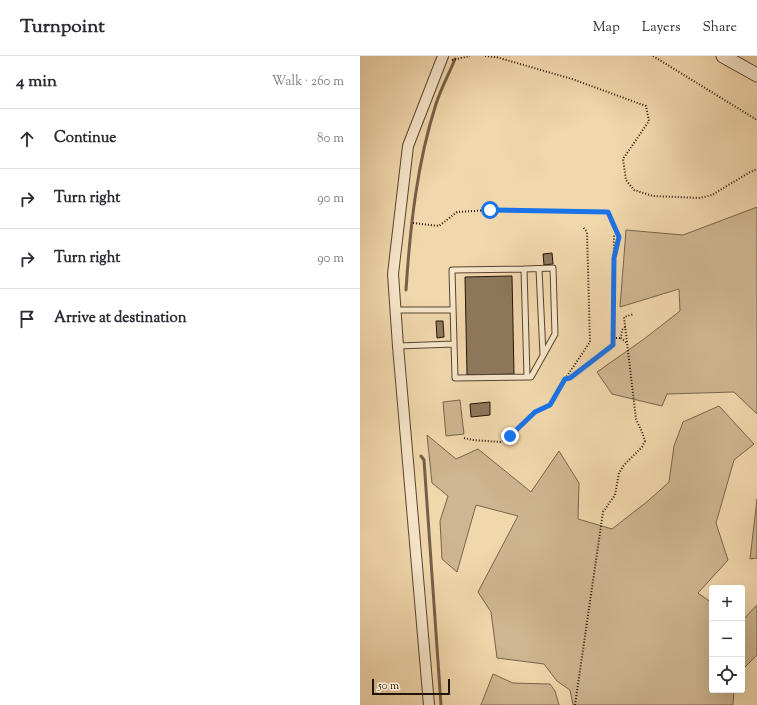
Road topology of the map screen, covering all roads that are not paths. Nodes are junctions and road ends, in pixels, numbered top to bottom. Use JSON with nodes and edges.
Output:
{"nodes":[{"id":1,"x":723,"y":56,"type":"edge"},
{"id":2,"x":442,"y":59,"type":"edge"},
{"id":3,"x":757,"y":75,"type":"edge"},
{"id":4,"x":539,"y":268,"type":"junction"},
{"id":5,"x":524,"y":269,"type":"junction"},
{"id":6,"x":395,"y":310,"type":"junction"},
{"id":7,"x":453,"y":310,"type":"junction"},
{"id":8,"x":454,"y":344,"type":"junction"},
{"id":9,"x":398,"y":346,"type":"junction"},
{"id":10,"x":543,"y":356,"type":"junction"},
{"id":11,"x":526,"y":377,"type":"junction"},
{"id":12,"x":429,"y":705,"type":"edge"}],
"edges":[{"from":1,"to":3,"type":"street"},
{"from":2,"to":6,"type":"street"},
{"from":4,"to":5,"type":"lane"},
{"from":4,"to":10,"type":"lane"},
{"from":4,"to":10,"type":"lane"},
{"from":5,"to":7,"type":"lane"},
{"from":5,"to":11,"type":"lane"},
{"from":6,"to":7,"type":"lane"},
{"from":6,"to":9,"type":"street"},
{"from":7,"to":8,"type":"lane"},
{"from":8,"to":9,"type":"lane"},
{"from":8,"to":11,"type":"lane"},
{"from":9,"to":12,"type":"street"},
{"from":10,"to":11,"type":"lane"}]}
